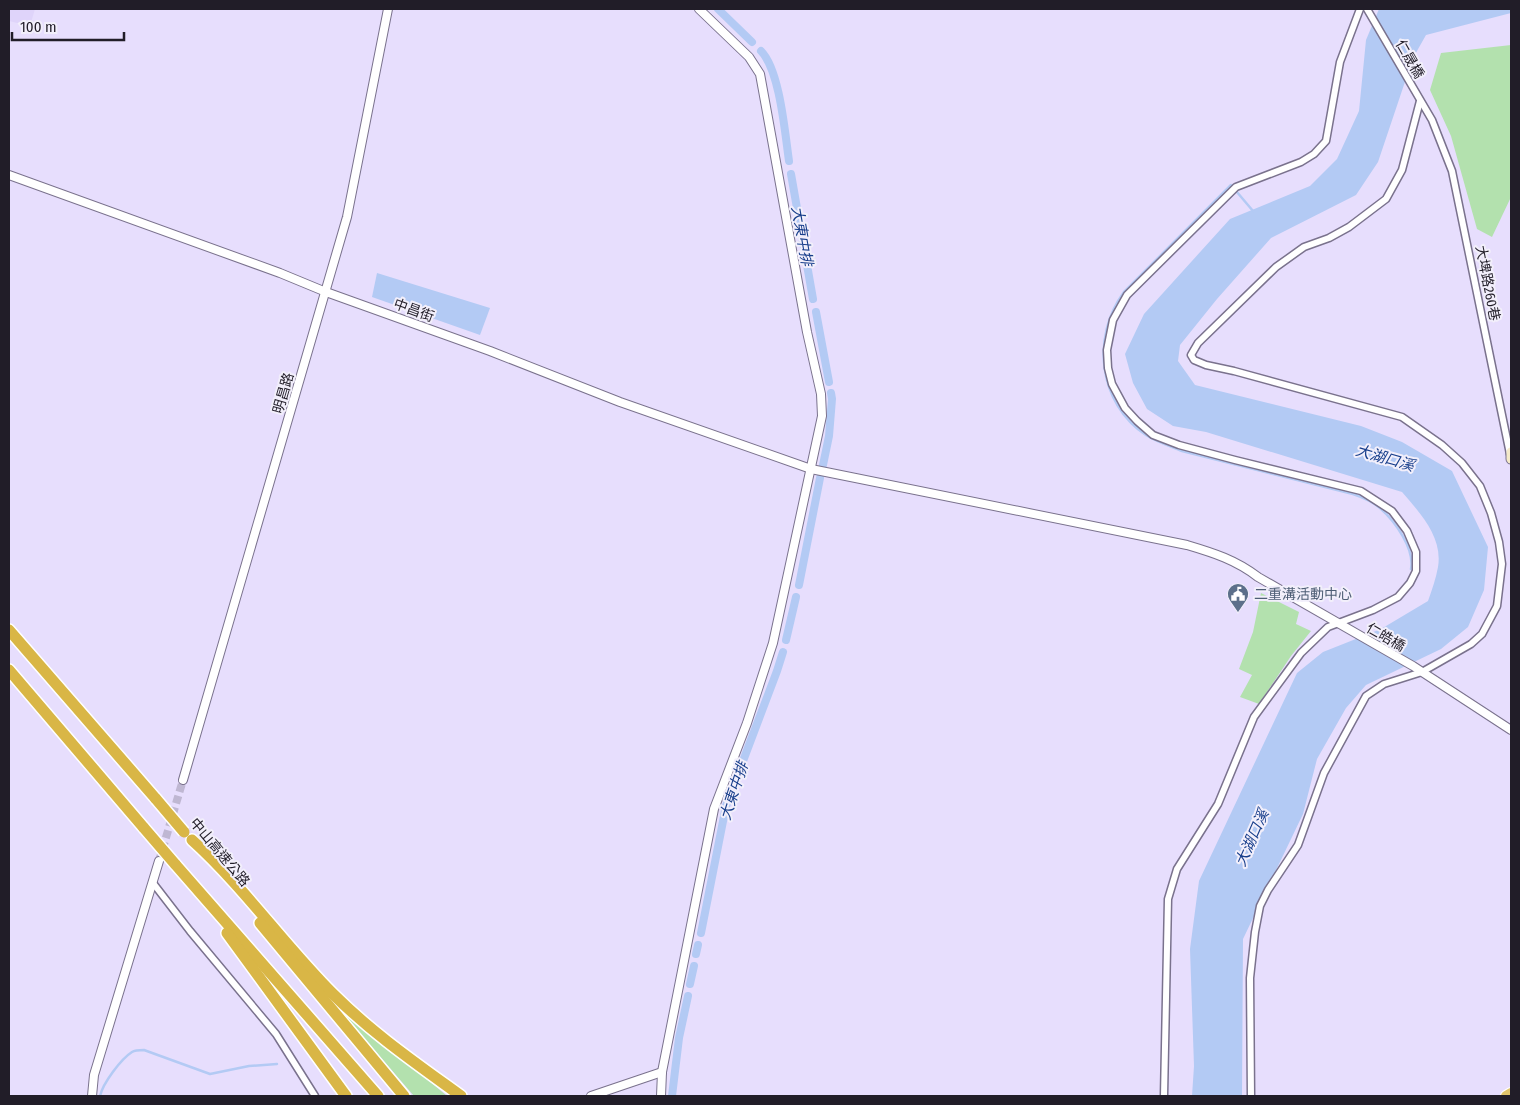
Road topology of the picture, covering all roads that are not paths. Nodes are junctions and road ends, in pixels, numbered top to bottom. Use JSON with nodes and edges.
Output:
{"nodes":[{"id":1,"x":388,"y":9,"type":"edge"},
{"id":2,"x":699,"y":9,"type":"edge"},
{"id":3,"x":1360,"y":9,"type":"edge"},
{"id":4,"x":1368,"y":9,"type":"edge"},
{"id":5,"x":1420,"y":101,"type":"junction"},
{"id":6,"x":1432,"y":120,"type":"joint"},
{"id":7,"x":9,"y":175,"type":"edge"},
{"id":8,"x":326,"y":292,"type":"junction"},
{"id":9,"x":1511,"y":455,"type":"edge"},
{"id":10,"x":811,"y":469,"type":"junction"},
{"id":11,"x":1337,"y":623,"type":"junction"},
{"id":12,"x":9,"y":630,"type":"edge"},
{"id":13,"x":9,"y":670,"type":"edge"},
{"id":14,"x":1422,"y":672,"type":"junction"},
{"id":15,"x":1511,"y":730,"type":"edge"},
{"id":16,"x":183,"y":780,"type":"tunnel mouth"},
{"id":17,"x":188,"y":836,"type":"junction"},
{"id":18,"x":159,"y":860,"type":"tunnel mouth"},
{"id":19,"x":183,"y":873,"type":"junction"},
{"id":20,"x":153,"y":883,"type":"junction"},
{"id":21,"x":411,"y":1060,"type":"junction"},
{"id":22,"x":662,"y":1072,"type":"junction"},
{"id":23,"x":1511,"y":1093,"type":"edge"},
{"id":24,"x":92,"y":1096,"type":"edge"},
{"id":25,"x":315,"y":1096,"type":"edge"},
{"id":26,"x":346,"y":1096,"type":"edge"},
{"id":27,"x":378,"y":1096,"type":"edge"},
{"id":28,"x":404,"y":1096,"type":"edge"},
{"id":29,"x":452,"y":1096,"type":"edge"},
{"id":30,"x":461,"y":1096,"type":"edge"},
{"id":31,"x":591,"y":1096,"type":"edge"},
{"id":32,"x":661,"y":1096,"type":"edge"},
{"id":33,"x":1164,"y":1096,"type":"edge"},
{"id":34,"x":1251,"y":1096,"type":"edge"},
{"id":35,"x":1506,"y":1096,"type":"edge"}],
"edges":[{"from":1,"to":8,"type":"street","name":"明昌路"},
{"from":2,"to":10,"type":"street"},
{"from":3,"to":11,"type":"street"},
{"from":4,"to":5,"type":"street","name":"仁晟橋"},
{"from":5,"to":6,"type":"street","name":"仁晟橋"},
{"from":5,"to":14,"type":"street"},
{"from":6,"to":9,"type":"street","name":"大埤路260巷"},
{"from":7,"to":8,"type":"street","name":"中昌街"},
{"from":8,"to":10,"type":"street","name":"中昌街"},
{"from":8,"to":16,"type":"street","name":"明昌路"},
{"from":10,"to":11,"type":"street","name":"中昌街"},
{"from":10,"to":22,"type":"street"},
{"from":11,"to":14,"type":"street","name":"仁皓橋"},
{"from":11,"to":33,"type":"street"},
{"from":12,"to":17,"type":"highway","name":"中山高速公路","bridge":true},
{"from":13,"to":19,"type":"highway","bridge":true},
{"from":14,"to":15,"type":"street","name":"仁皓橋"},
{"from":14,"to":34,"type":"street"},
{"from":17,"to":21,"type":"highway"},
{"from":17,"to":28,"type":"highway","name":"中山高速公路"},
{"from":18,"to":20,"type":"street"},
{"from":19,"to":26,"type":"highway"},
{"from":19,"to":27,"type":"highway"},
{"from":20,"to":24,"type":"street"},
{"from":20,"to":25,"type":"street"},
{"from":21,"to":29,"type":"highway"},
{"from":21,"to":30,"type":"highway"},
{"from":22,"to":31,"type":"street"},
{"from":22,"to":32,"type":"street"},
{"from":23,"to":35,"type":"highway"}]}
